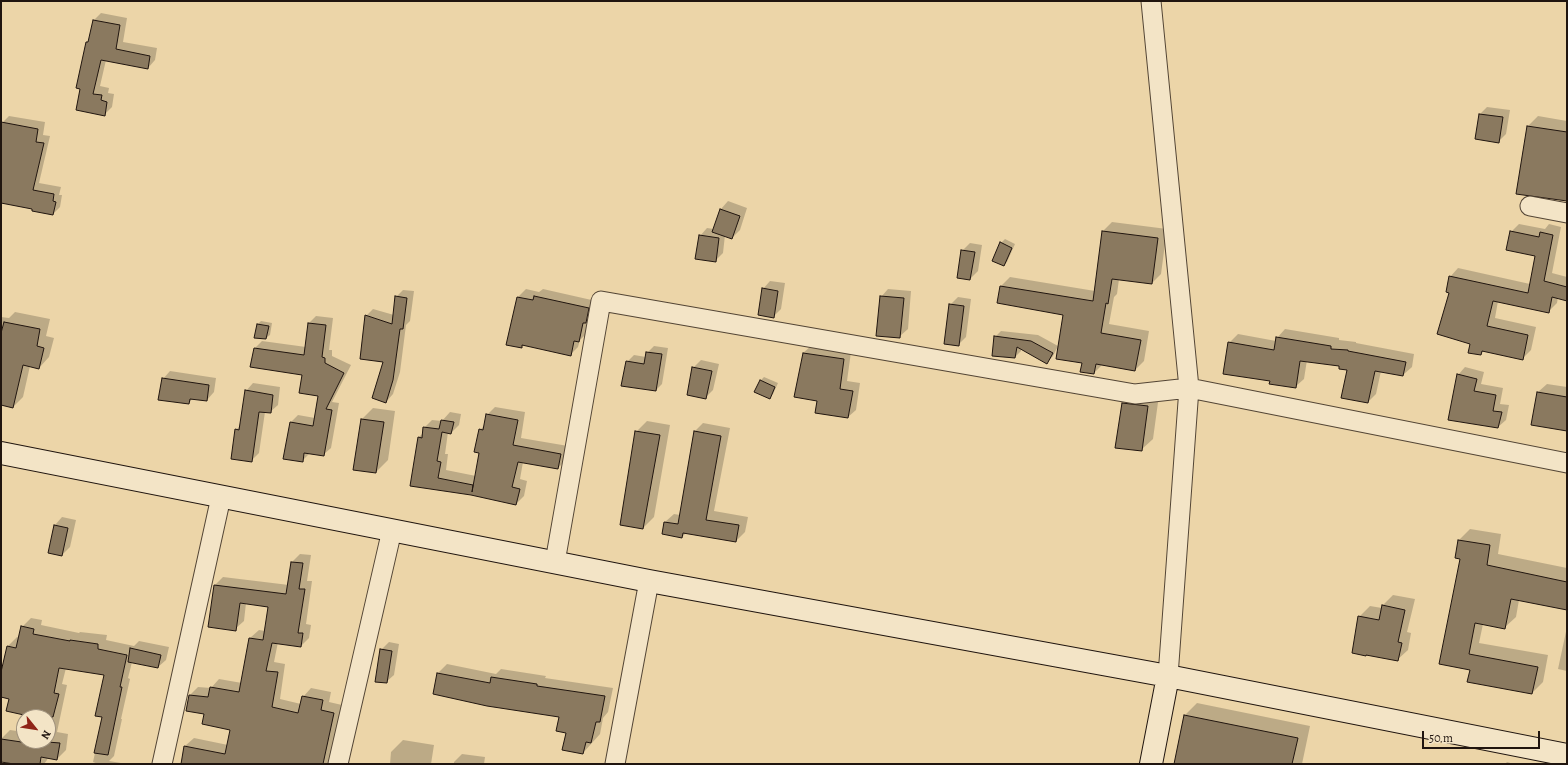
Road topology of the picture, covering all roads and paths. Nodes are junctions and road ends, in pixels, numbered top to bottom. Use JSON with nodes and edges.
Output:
{"nodes":[{"id":1,"x":1151,"y":1,"type":"edge"},
{"id":2,"x":1530,"y":206,"type":"dead end"},
{"id":3,"x":1567,"y":213,"type":"edge"},
{"id":4,"x":1189,"y":388,"type":"junction"},
{"id":5,"x":1,"y":453,"type":"edge"},
{"id":6,"x":1567,"y":463,"type":"edge"},
{"id":7,"x":221,"y":497,"type":"junction"},
{"id":8,"x":392,"y":530,"type":"junction"},
{"id":9,"x":555,"y":562,"type":"junction"},
{"id":10,"x":649,"y":581,"type":"junction"},
{"id":11,"x":1168,"y":676,"type":"junction"},
{"id":12,"x":1567,"y":755,"type":"edge"},
{"id":13,"x":162,"y":764,"type":"edge"},
{"id":14,"x":338,"y":764,"type":"edge"},
{"id":15,"x":615,"y":764,"type":"edge"},
{"id":16,"x":1151,"y":764,"type":"edge"}],
"edges":[{"from":1,"to":4,"type":"street"},
{"from":2,"to":3,"type":"street"},
{"from":4,"to":6,"type":"street"},
{"from":4,"to":9,"type":"street"},
{"from":4,"to":11,"type":"street"},
{"from":5,"to":7,"type":"street"},
{"from":7,"to":8,"type":"street"},
{"from":7,"to":13,"type":"street"},
{"from":8,"to":9,"type":"street"},
{"from":8,"to":14,"type":"street"},
{"from":9,"to":10,"type":"street"},
{"from":10,"to":11,"type":"street"},
{"from":10,"to":15,"type":"street"},
{"from":11,"to":12,"type":"street"},
{"from":11,"to":16,"type":"street"}]}
